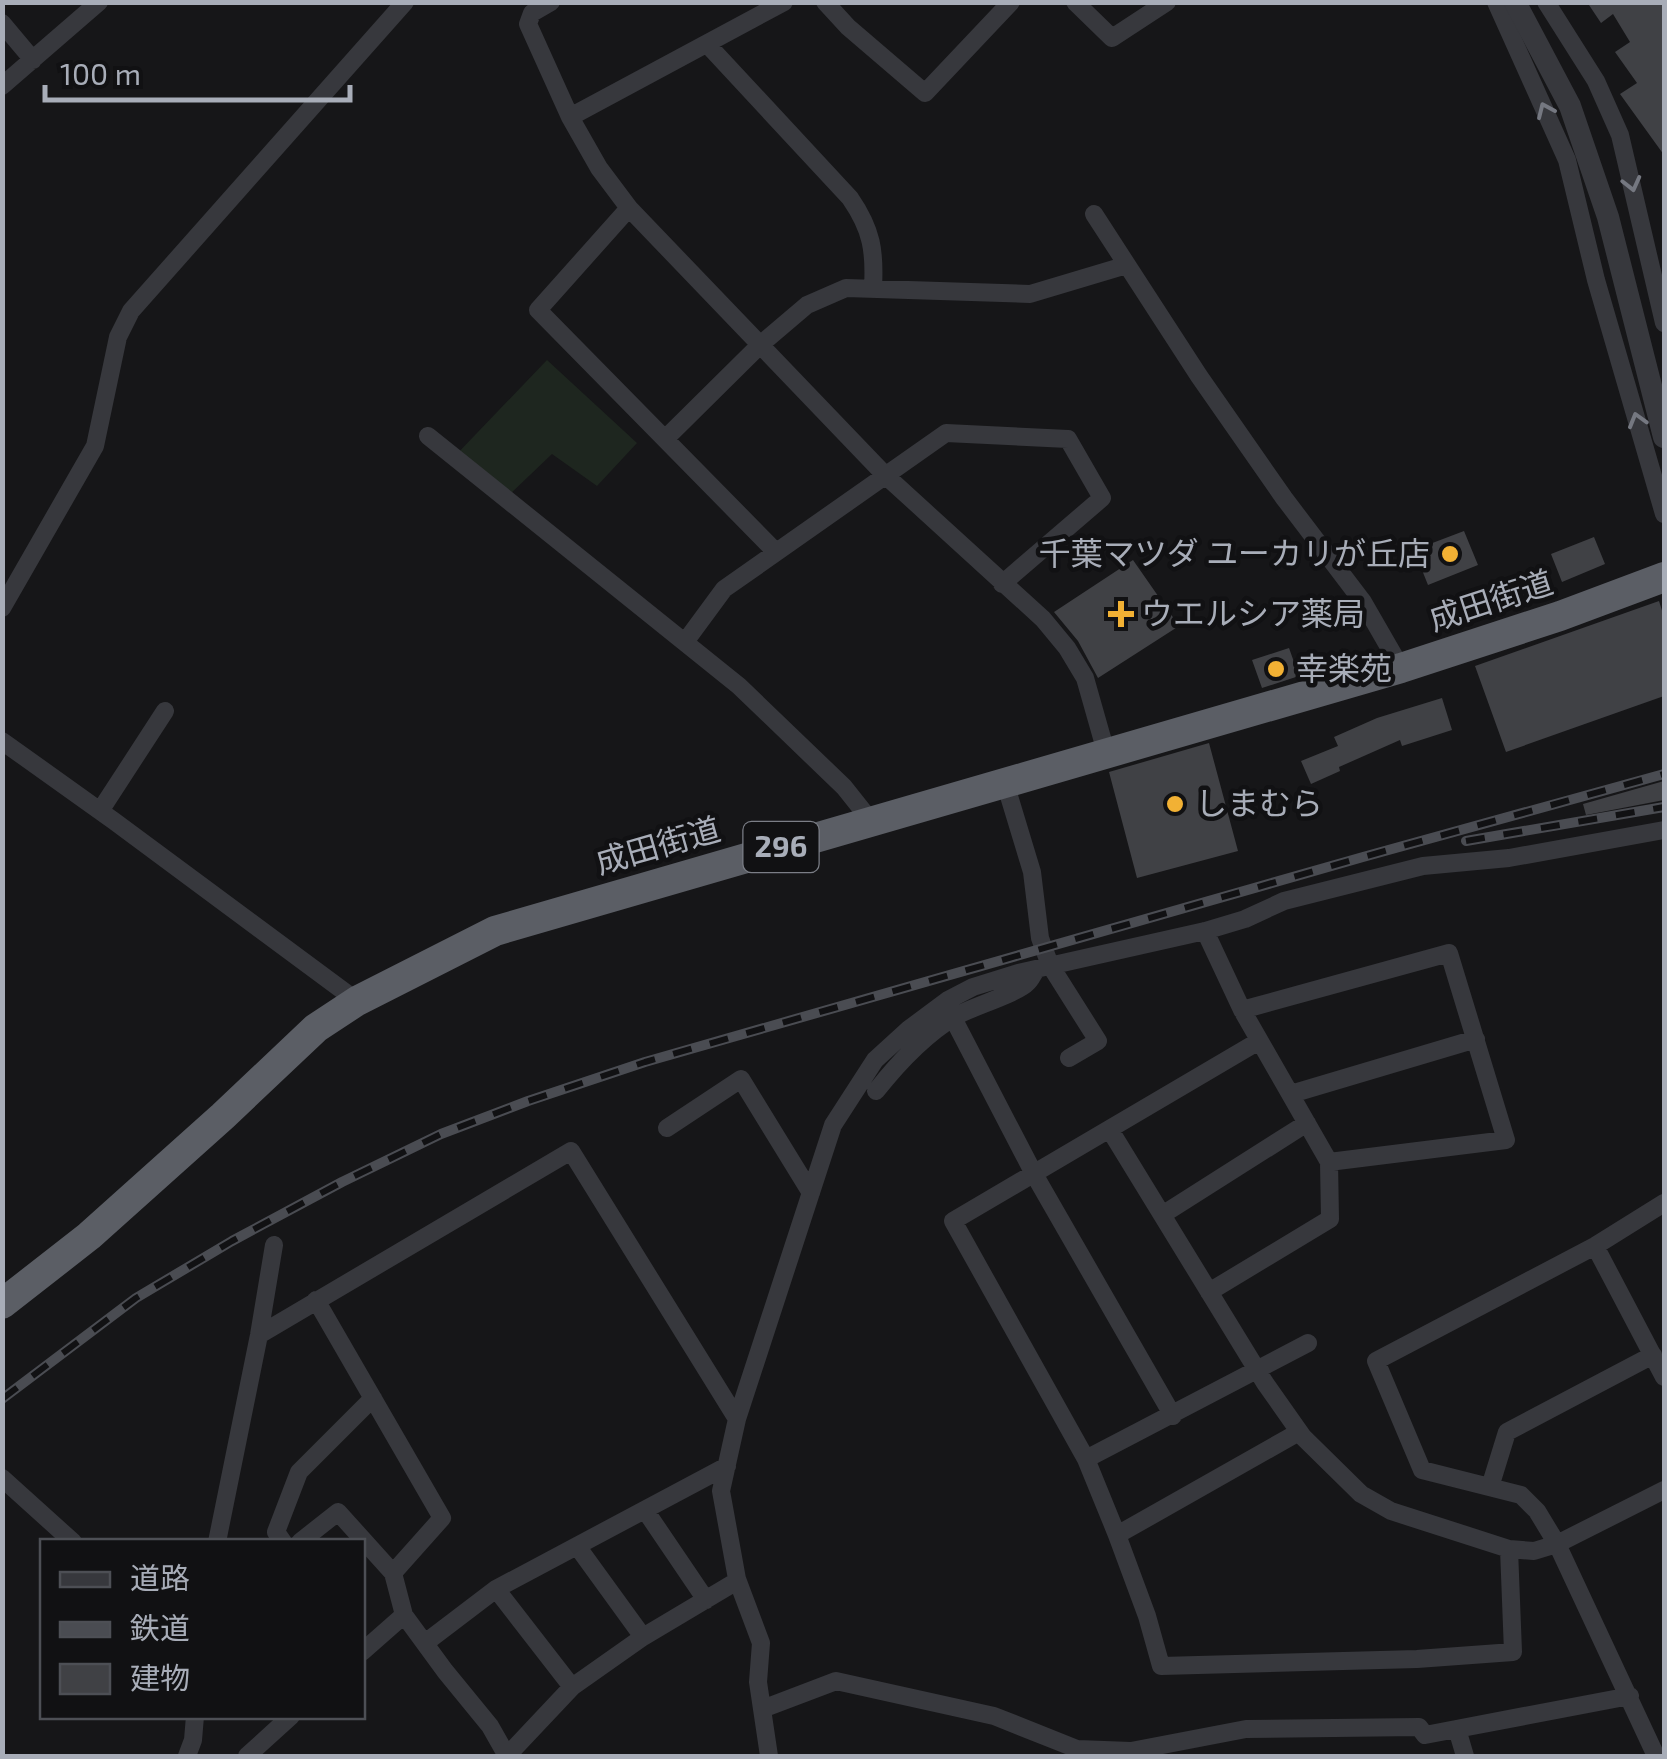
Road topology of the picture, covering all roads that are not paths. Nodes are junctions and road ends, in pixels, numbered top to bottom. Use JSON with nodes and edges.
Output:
{"nodes":[{"id":1,"x":99,"y":2,"type":"edge"},
{"id":2,"x":406,"y":2,"type":"edge"},
{"id":3,"x":551,"y":2,"type":"edge"},
{"id":4,"x":784,"y":2,"type":"edge"},
{"id":5,"x":825,"y":2,"type":"edge"},
{"id":6,"x":1011,"y":2,"type":"edge"},
{"id":7,"x":1075,"y":2,"type":"edge"},
{"id":8,"x":1167,"y":2,"type":"edge"},
{"id":9,"x":1496,"y":2,"type":"edge"},
{"id":10,"x":1515,"y":2,"type":"edge"},
{"id":11,"x":1546,"y":2,"type":"edge"},
{"id":12,"x":2,"y":23,"type":"edge"},
{"id":13,"x":707,"y":44,"type":"junction"},
{"id":14,"x":33,"y":60,"type":"junction"},
{"id":15,"x":2,"y":86,"type":"edge"},
{"id":16,"x":570,"y":117,"type":"junction"},
{"id":17,"x":629,"y":208,"type":"junction"},
{"id":18,"x":1094,"y":214,"type":"dead end"},
{"id":19,"x":1127,"y":266,"type":"junction"},
{"id":20,"x":874,"y":288,"type":"junction"},
{"id":21,"x":1664,"y":324,"type":"edge"},
{"id":22,"x":760,"y":344,"type":"junction"},
{"id":23,"x":428,"y":436,"type":"dead end"},
{"id":24,"x":1664,"y":437,"type":"edge"},
{"id":25,"x":665,"y":439,"type":"junction"},
{"id":26,"x":885,"y":475,"type":"junction"},
{"id":27,"x":1664,"y":514,"type":"edge"},
{"id":28,"x":776,"y":552,"type":"junction"},
{"id":29,"x":1663,"y":575,"type":"edge"},
{"id":30,"x":1002,"y":584,"type":"junction"},
{"id":31,"x":2,"y":608,"type":"edge"},
{"id":32,"x":685,"y":642,"type":"junction"},
{"id":33,"x":1400,"y":668,"type":"junction"},
{"id":34,"x":164,"y":711,"type":"dead end"},
{"id":35,"x":2,"y":741,"type":"edge"},
{"id":36,"x":1106,"y":752,"type":"junction"},
{"id":37,"x":1006,"y":784,"type":"junction"},
{"id":38,"x":100,"y":811,"type":"junction"},
{"id":39,"x":872,"y":821,"type":"junction"},
{"id":40,"x":1664,"y":830,"type":"edge"},
{"id":41,"x":1205,"y":931,"type":"junction"},
{"id":42,"x":1043,"y":968,"type":"junction"},
{"id":43,"x":357,"y":1001,"type":"junction"},
{"id":44,"x":1242,"y":1010,"type":"junction"},
{"id":45,"x":953,"y":1018,"type":"junction"},
{"id":46,"x":1476,"y":1039,"type":"junction"},
{"id":47,"x":1260,"y":1041,"type":"junction"},
{"id":48,"x":1069,"y":1058,"type":"dead end"},
{"id":49,"x":876,"y":1091,"type":"dead end"},
{"id":50,"x":1290,"y":1094,"type":"junction"},
{"id":51,"x":1307,"y":1123,"type":"junction"},
{"id":52,"x":668,"y":1128,"type":"dead end"},
{"id":53,"x":1110,"y":1130,"type":"junction"},
{"id":54,"x":1330,"y":1162,"type":"junction"},
{"id":55,"x":1034,"y":1174,"type":"junction"},
{"id":56,"x":811,"y":1192,"type":"junction"},
{"id":57,"x":1664,"y":1204,"type":"edge"},
{"id":58,"x":1162,"y":1214,"type":"junction"},
{"id":59,"x":274,"y":1245,"type":"dead end"},
{"id":60,"x":1595,"y":1246,"type":"junction"},
{"id":61,"x":1209,"y":1292,"type":"junction"},
{"id":62,"x":316,"y":1300,"type":"junction"},
{"id":63,"x":2,"y":1304,"type":"edge"},
{"id":64,"x":259,"y":1334,"type":"junction"},
{"id":65,"x":1308,"y":1343,"type":"dead end"},
{"id":66,"x":1653,"y":1355,"type":"junction"},
{"id":67,"x":1257,"y":1370,"type":"junction"},
{"id":68,"x":1664,"y":1377,"type":"edge"},
{"id":69,"x":373,"y":1398,"type":"junction"},
{"id":70,"x":1172,"y":1416,"type":"junction"},
{"id":71,"x":737,"y":1420,"type":"junction"},
{"id":72,"x":1299,"y":1432,"type":"junction"},
{"id":73,"x":1086,"y":1459,"type":"junction"},
{"id":74,"x":727,"y":1466,"type":"junction"},
{"id":75,"x":2,"y":1478,"type":"edge"},
{"id":76,"x":1490,"y":1487,"type":"junction"},
{"id":77,"x":1664,"y":1490,"type":"edge"},
{"id":78,"x":645,"y":1510,"type":"junction"},
{"id":79,"x":1117,"y":1535,"type":"junction"},
{"id":80,"x":71,"y":1539,"type":"edge"},
{"id":81,"x":218,"y":1539,"type":"edge"},
{"id":82,"x":281,"y":1539,"type":"edge"},
{"id":83,"x":304,"y":1539,"type":"edge"},
{"id":84,"x":363,"y":1539,"type":"edge"},
{"id":85,"x":365,"y":1541,"type":"edge"},
{"id":86,"x":1557,"y":1544,"type":"junction"},
{"id":87,"x":577,"y":1546,"type":"junction"},
{"id":88,"x":1509,"y":1548,"type":"junction"},
{"id":89,"x":393,"y":1572,"type":"junction"},
{"id":90,"x":737,"y":1581,"type":"junction"},
{"id":91,"x":496,"y":1589,"type":"junction"},
{"id":92,"x":706,"y":1600,"type":"junction"},
{"id":93,"x":404,"y":1615,"type":"junction"},
{"id":94,"x":643,"y":1637,"type":"junction"},
{"id":95,"x":425,"y":1643,"type":"junction"},
{"id":96,"x":365,"y":1649,"type":"edge"},
{"id":97,"x":572,"y":1687,"type":"junction"},
{"id":98,"x":1630,"y":1696,"type":"junction"},
{"id":99,"x":762,"y":1709,"type":"junction"},
{"id":100,"x":195,"y":1719,"type":"edge"},
{"id":101,"x":288,"y":1719,"type":"edge"},
{"id":102,"x":1456,"y":1729,"type":"junction"},
{"id":103,"x":186,"y":1756,"type":"edge"},
{"id":104,"x":247,"y":1756,"type":"edge"},
{"id":105,"x":769,"y":1756,"type":"edge"},
{"id":106,"x":1464,"y":1756,"type":"edge"},
{"id":107,"x":1656,"y":1756,"type":"edge"}],
"edges":[{"from":1,"to":14,"type":"street"},
{"from":2,"to":31,"type":"street"},
{"from":3,"to":16,"type":"street"},
{"from":4,"to":13,"type":"street"},
{"from":5,"to":6,"type":"street"},
{"from":7,"to":8,"type":"street"},
{"from":27,"to":9,"type":"street","one_way":true},
{"from":10,"to":24,"type":"street"},
{"from":11,"to":21,"type":"street","one_way":true},
{"from":12,"to":14,"type":"street"},
{"from":13,"to":16,"type":"street"},
{"from":13,"to":20,"type":"street"},
{"from":14,"to":15,"type":"street"},
{"from":16,"to":17,"type":"street"},
{"from":17,"to":22,"type":"street"},
{"from":17,"to":25,"type":"street"},
{"from":18,"to":19,"type":"street"},
{"from":19,"to":20,"type":"street"},
{"from":19,"to":33,"type":"street"},
{"from":20,"to":22,"type":"street"},
{"from":22,"to":25,"type":"street"},
{"from":22,"to":26,"type":"street"},
{"from":23,"to":32,"type":"street"},
{"from":25,"to":28,"type":"street"},
{"from":26,"to":28,"type":"street"},
{"from":26,"to":30,"type":"street"},
{"from":26,"to":30,"type":"street"},
{"from":28,"to":32,"type":"street"},
{"from":29,"to":33,"type":"highway","name":"成田街道","number":"296"},
{"from":30,"to":36,"type":"street"},
{"from":32,"to":39,"type":"street"},
{"from":33,"to":36,"type":"highway","name":"成田街道","number":"296"},
{"from":34,"to":38,"type":"street"},
{"from":35,"to":38,"type":"street"},
{"from":36,"to":37,"type":"highway","name":"成田街道","number":"296"},
{"from":37,"to":39,"type":"highway","name":"成田街道","number":"296"},
{"from":37,"to":42,"type":"street"},
{"from":38,"to":43,"type":"street"},
{"from":39,"to":43,"type":"highway","name":"成田街道","number":"296"},
{"from":40,"to":41,"type":"street"},
{"from":41,"to":42,"type":"street"},
{"from":41,"to":44,"type":"street"},
{"from":42,"to":45,"type":"street"},
{"from":42,"to":48,"type":"street"},
{"from":42,"to":56,"type":"street"},
{"from":43,"to":63,"type":"highway","name":"成田街道","number":"296"},
{"from":44,"to":46,"type":"street"},
{"from":44,"to":47,"type":"street"},
{"from":45,"to":49,"type":"street"},
{"from":45,"to":55,"type":"street"},
{"from":46,"to":50,"type":"street"},
{"from":46,"to":54,"type":"street"},
{"from":47,"to":50,"type":"street"},
{"from":47,"to":53,"type":"street"},
{"from":50,"to":51,"type":"street"},
{"from":51,"to":54,"type":"street"},
{"from":51,"to":58,"type":"street"},
{"from":52,"to":56,"type":"street"},
{"from":53,"to":55,"type":"street"},
{"from":53,"to":58,"type":"street"},
{"from":54,"to":61,"type":"street"},
{"from":55,"to":70,"type":"street"},
{"from":55,"to":73,"type":"street"},
{"from":56,"to":71,"type":"street"},
{"from":57,"to":60,"type":"street"},
{"from":58,"to":61,"type":"street"},
{"from":59,"to":64,"type":"street"},
{"from":60,"to":66,"type":"street"},
{"from":60,"to":76,"type":"street"},
{"from":61,"to":67,"type":"street"},
{"from":62,"to":64,"type":"street"},
{"from":62,"to":69,"type":"street"},
{"from":62,"to":71,"type":"street"},
{"from":64,"to":81,"type":"street"},
{"from":65,"to":67,"type":"street"},
{"from":66,"to":68,"type":"street"},
{"from":66,"to":76,"type":"street"},
{"from":67,"to":70,"type":"street"},
{"from":67,"to":72,"type":"street"},
{"from":69,"to":82,"type":"street"},
{"from":69,"to":89,"type":"street"},
{"from":70,"to":73,"type":"street"},
{"from":71,"to":74,"type":"street"},
{"from":72,"to":79,"type":"street"},
{"from":72,"to":88,"type":"street"},
{"from":73,"to":79,"type":"street"},
{"from":74,"to":78,"type":"street"},
{"from":74,"to":90,"type":"street"},
{"from":75,"to":80,"type":"street"},
{"from":76,"to":86,"type":"street"},
{"from":77,"to":86,"type":"street"},
{"from":78,"to":87,"type":"street"},
{"from":78,"to":92,"type":"street"},
{"from":79,"to":88,"type":"street"},
{"from":83,"to":84,"type":"street"},
{"from":85,"to":89,"type":"street"},
{"from":86,"to":88,"type":"street"},
{"from":86,"to":98,"type":"street"},
{"from":87,"to":91,"type":"street"},
{"from":87,"to":94,"type":"street"},
{"from":89,"to":93,"type":"street"},
{"from":90,"to":92,"type":"street"},
{"from":90,"to":99,"type":"street"},
{"from":91,"to":95,"type":"street"},
{"from":91,"to":97,"type":"street"},
{"from":92,"to":94,"type":"street"},
{"from":93,"to":95,"type":"street"},
{"from":93,"to":96,"type":"street"},
{"from":94,"to":97,"type":"street"},
{"from":95,"to":97,"type":"street"},
{"from":98,"to":102,"type":"street"},
{"from":98,"to":107,"type":"street"},
{"from":99,"to":102,"type":"street"},
{"from":99,"to":105,"type":"street"},
{"from":100,"to":103,"type":"street"},
{"from":101,"to":104,"type":"street"},
{"from":102,"to":106,"type":"street"}]}
